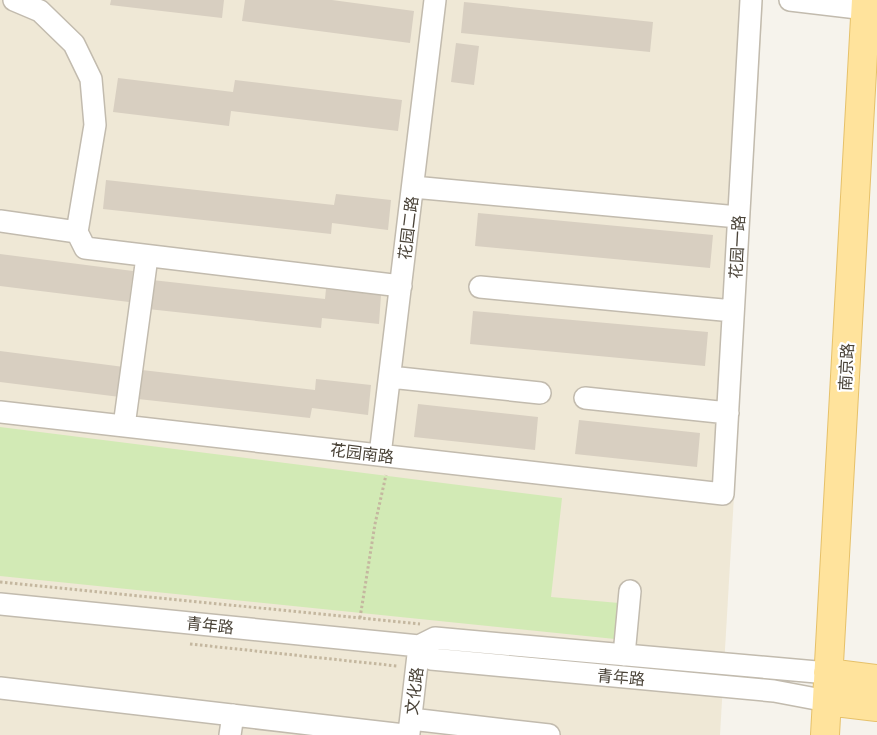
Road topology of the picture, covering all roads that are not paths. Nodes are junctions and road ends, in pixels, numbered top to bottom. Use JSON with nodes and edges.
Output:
{"nodes":[{"id":1,"x":14,"y":0,"type":"edge"},
{"id":2,"x":435,"y":0,"type":"edge"},
{"id":3,"x":750,"y":0,"type":"edge"},
{"id":4,"x":790,"y":0,"type":"edge"},
{"id":5,"x":866,"y":4,"type":"edge"},
{"id":6,"x":413,"y":187,"type":"junction"},
{"id":7,"x":738,"y":217,"type":"junction"},
{"id":8,"x":0,"y":221,"type":"edge"},
{"id":9,"x":77,"y":232,"type":"junction"},
{"id":10,"x":147,"y":257,"type":"junction"},
{"id":11,"x":400,"y":286,"type":"junction"},
{"id":12,"x":480,"y":287,"type":"dead end"},
{"id":13,"x":733,"y":311,"type":"junction"},
{"id":14,"x":390,"y":377,"type":"junction"},
{"id":15,"x":540,"y":393,"type":"dead end"},
{"id":16,"x":585,"y":398,"type":"dead end"},
{"id":17,"x":0,"y":412,"type":"edge"},
{"id":18,"x":728,"y":413,"type":"junction"},
{"id":19,"x":124,"y":426,"type":"junction"},
{"id":20,"x":380,"y":455,"type":"junction"},
{"id":21,"x":723,"y":494,"type":"joint"},
{"id":22,"x":630,"y":591,"type":"dead end"},
{"id":23,"x":0,"y":604,"type":"edge"},
{"id":24,"x":420,"y":646,"type":"junction"},
{"id":25,"x":624,"y":655,"type":"junction"},
{"id":26,"x":828,"y":673,"type":"junction"},
{"id":27,"x":877,"y":679,"type":"edge"},
{"id":28,"x":0,"y":688,"type":"edge"},
{"id":29,"x":827,"y":701,"type":"junction"},
{"id":30,"x":877,"y":707,"type":"edge"},
{"id":31,"x":231,"y":725,"type":"edge"},
{"id":32,"x":408,"y":730,"type":"edge"},
{"id":33,"x":549,"y":735,"type":"edge"},
{"id":34,"x":825,"y":735,"type":"edge"}],
"edges":[{"from":1,"to":9,"type":"street"},
{"from":2,"to":6,"type":"street","name":"花园二路"},
{"from":3,"to":7,"type":"street","name":"花园一路"},
{"from":4,"to":5,"type":"street"},
{"from":5,"to":26,"type":"main road","name":"南京路"},
{"from":6,"to":7,"type":"street"},
{"from":6,"to":11,"type":"street","name":"花园二路"},
{"from":7,"to":13,"type":"street","name":"花园一路"},
{"from":8,"to":9,"type":"street"},
{"from":9,"to":10,"type":"street"},
{"from":10,"to":11,"type":"street"},
{"from":10,"to":19,"type":"street"},
{"from":11,"to":14,"type":"street","name":"花园二路"},
{"from":12,"to":13,"type":"street"},
{"from":13,"to":18,"type":"street","name":"花园一路"},
{"from":14,"to":15,"type":"street"},
{"from":14,"to":20,"type":"street","name":"花园二路"},
{"from":16,"to":18,"type":"street"},
{"from":17,"to":19,"type":"street","name":"花园南路"},
{"from":18,"to":21,"type":"street","name":"花园一路"},
{"from":19,"to":20,"type":"street","name":"花园南路"},
{"from":20,"to":21,"type":"street","name":"花园南路"},
{"from":22,"to":25,"type":"street"},
{"from":23,"to":24,"type":"street","name":"青年路"},
{"from":24,"to":25,"type":"street","name":"青年路"},
{"from":24,"to":29,"type":"street","name":"青年路"},
{"from":24,"to":32,"type":"street","name":"文化路"},
{"from":25,"to":26,"type":"street","name":"青年路"},
{"from":26,"to":27,"type":"main road"},
{"from":26,"to":29,"type":"main road","name":"南京路"},
{"from":28,"to":31,"type":"street"},
{"from":29,"to":30,"type":"main road"},
{"from":29,"to":34,"type":"main road","name":"南京路"},
{"from":31,"to":32,"type":"street"},
{"from":32,"to":33,"type":"street"}]}
